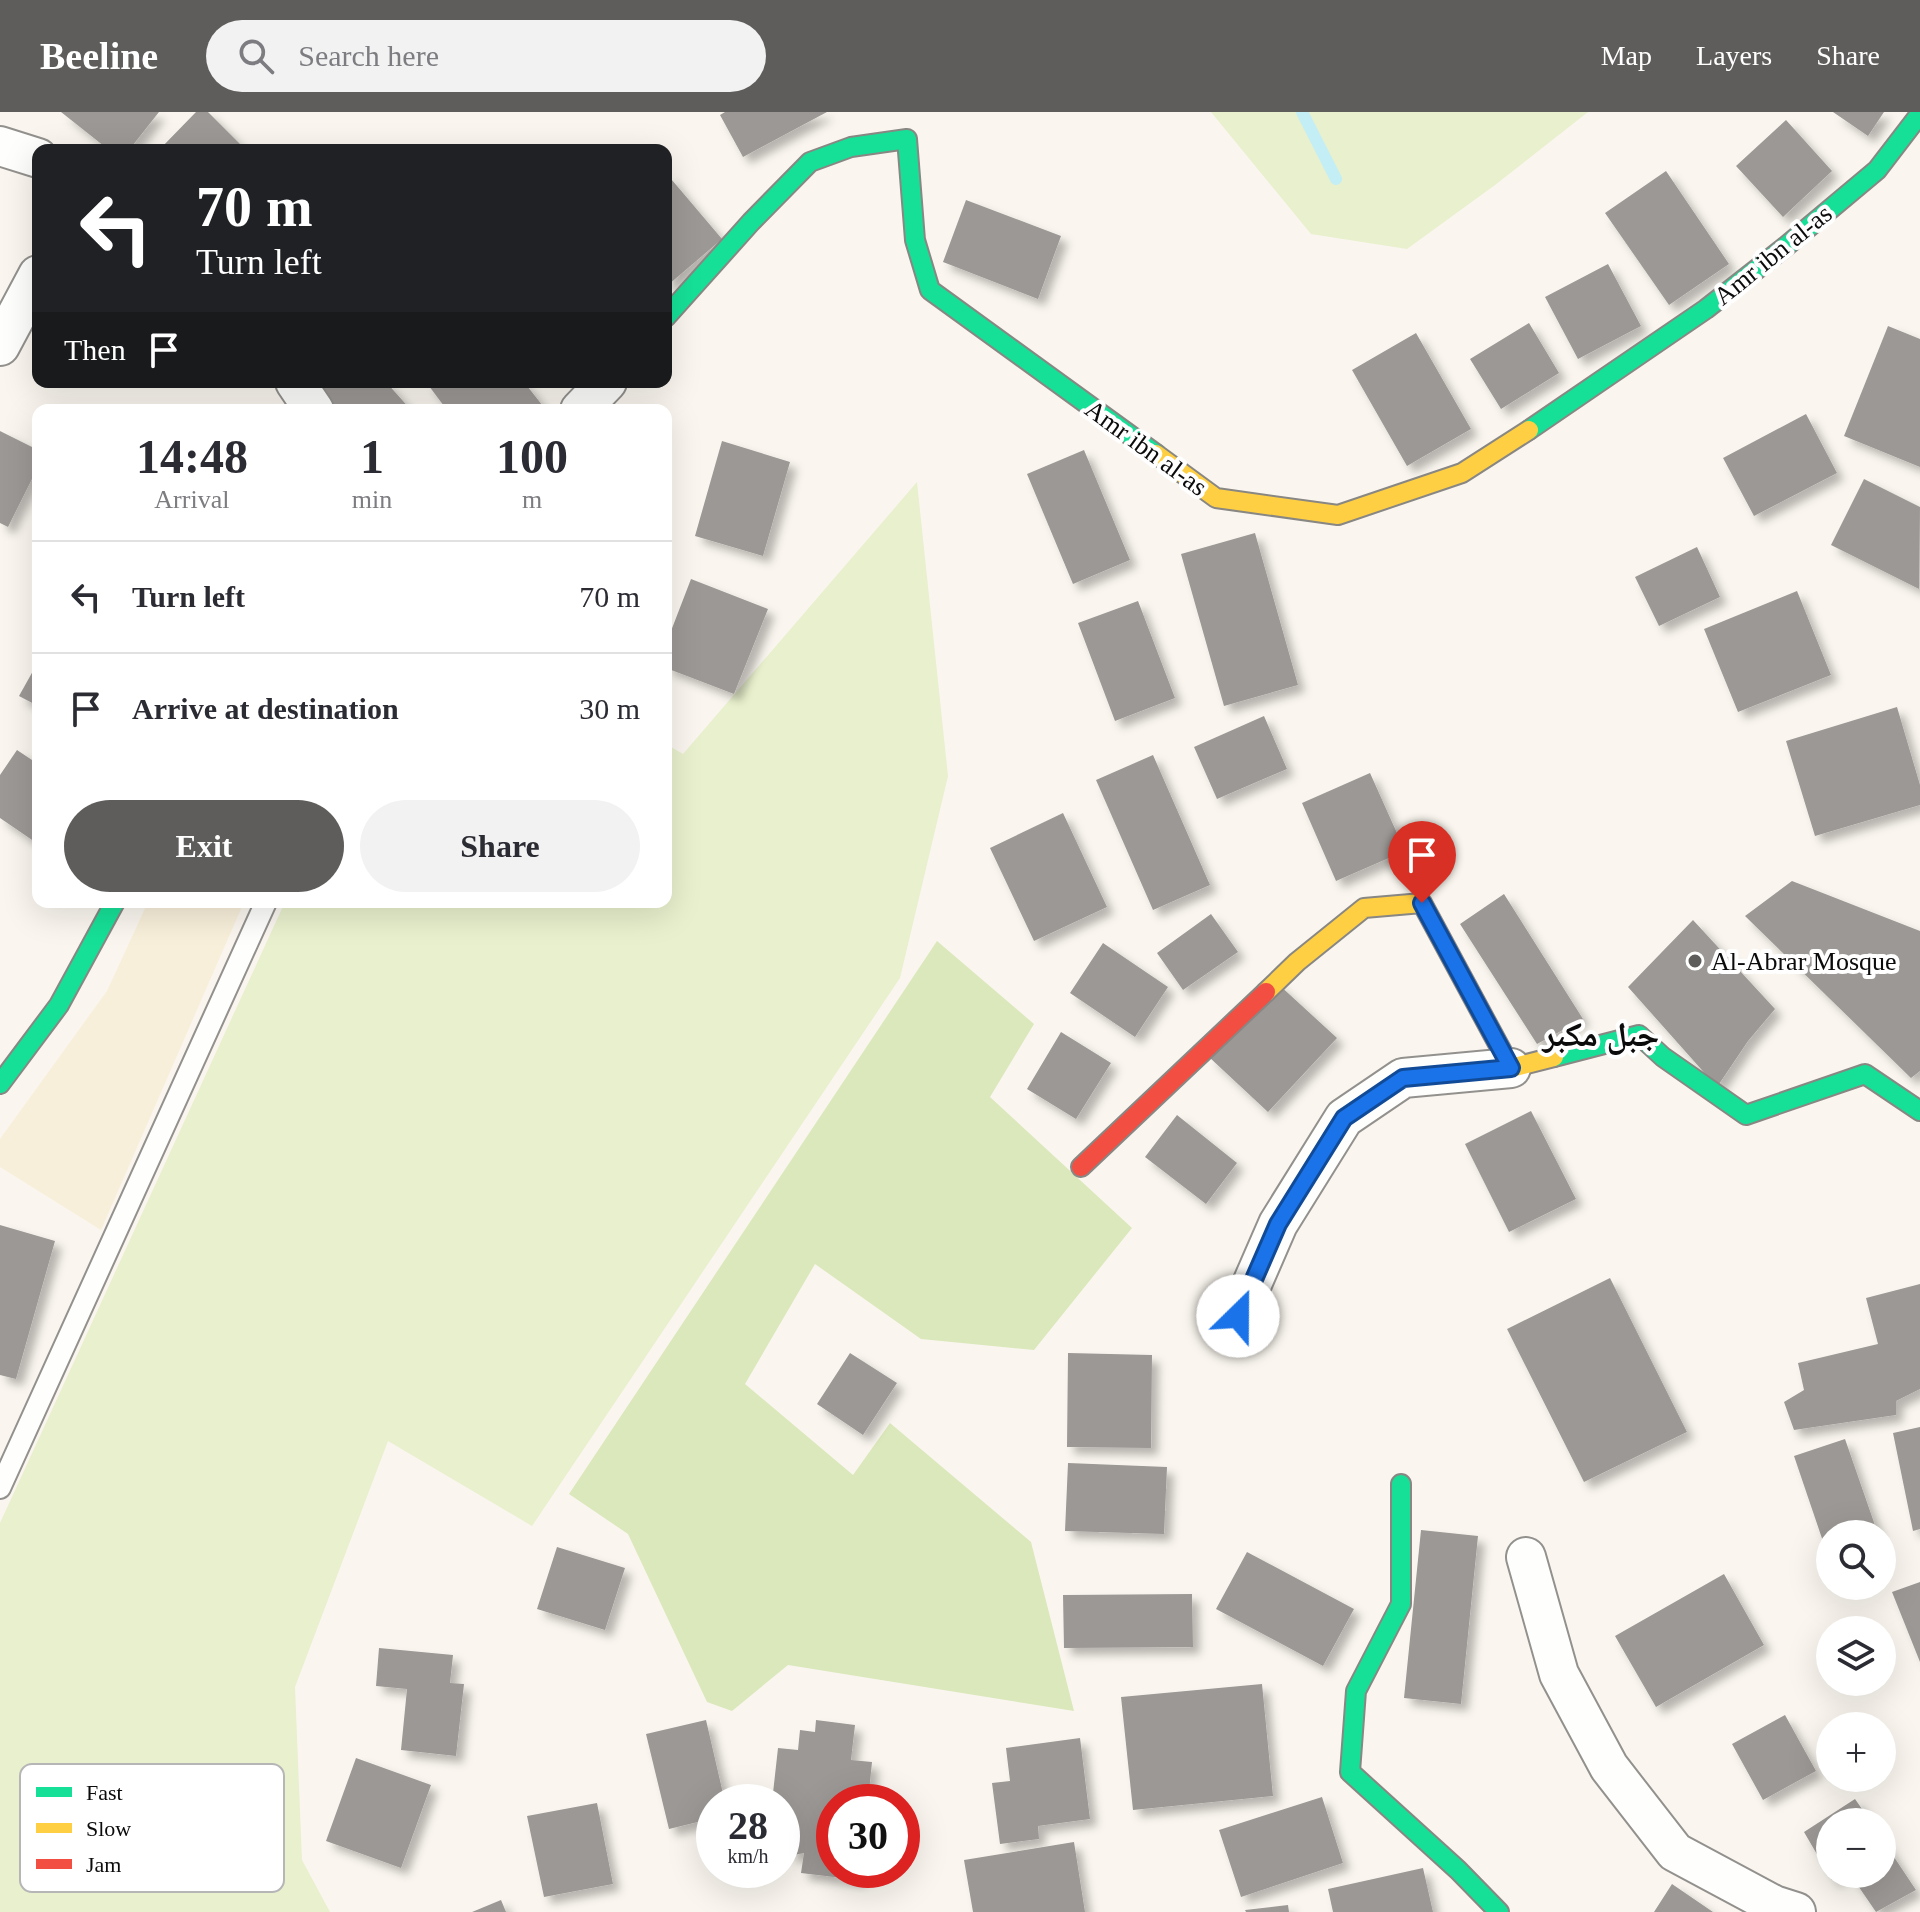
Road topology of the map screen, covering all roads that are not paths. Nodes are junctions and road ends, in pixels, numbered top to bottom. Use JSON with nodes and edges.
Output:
{"nodes":[{"id":1,"x":1920,"y":114,"type":"edge"},
{"id":2,"x":904,"y":125,"type":"edge"},
{"id":3,"x":0,"y":146,"type":"edge"},
{"id":4,"x":32,"y":156,"type":"edge"},
{"id":5,"x":32,"y":286,"type":"edge"},
{"id":6,"x":672,"y":310,"type":"edge"},
{"id":7,"x":0,"y":346,"type":"edge"},
{"id":8,"x":601,"y":388,"type":"edge"},
{"id":9,"x":586,"y":404,"type":"edge"},
{"id":10,"x":112,"y":908,"type":"edge"},
{"id":11,"x":263,"y":908,"type":"edge"},
{"id":12,"x":1511,"y":1068,"type":"junction"},
{"id":13,"x":0,"y":1084,"type":"edge"},
{"id":14,"x":1920,"y":1111,"type":"edge"},
{"id":15,"x":1081,"y":1167,"type":"dead end"},
{"id":16,"x":1238,"y":1316,"type":"dead end"},
{"id":17,"x":1401,"y":1484,"type":"dead end"},
{"id":18,"x":0,"y":1488,"type":"edge"},
{"id":19,"x":1526,"y":1557,"type":"dead end"},
{"id":20,"x":1499,"y":1912,"type":"edge"},
{"id":21,"x":1796,"y":1912,"type":"edge"}],
"edges":[{"from":1,"to":2,"type":"street","name":"Amr ibn al-as"},
{"from":2,"to":6,"type":"street","name":"Amr ibn al-as"},
{"from":3,"to":4,"type":"street"},
{"from":5,"to":7,"type":"street"},
{"from":8,"to":9,"type":"street"},
{"from":10,"to":13,"type":"street"},
{"from":11,"to":18,"type":"lane"},
{"from":12,"to":14,"type":"street"},
{"from":12,"to":15,"type":"street"},
{"from":12,"to":16,"type":"street"},
{"from":17,"to":20,"type":"street"},
{"from":19,"to":21,"type":"street"}]}
